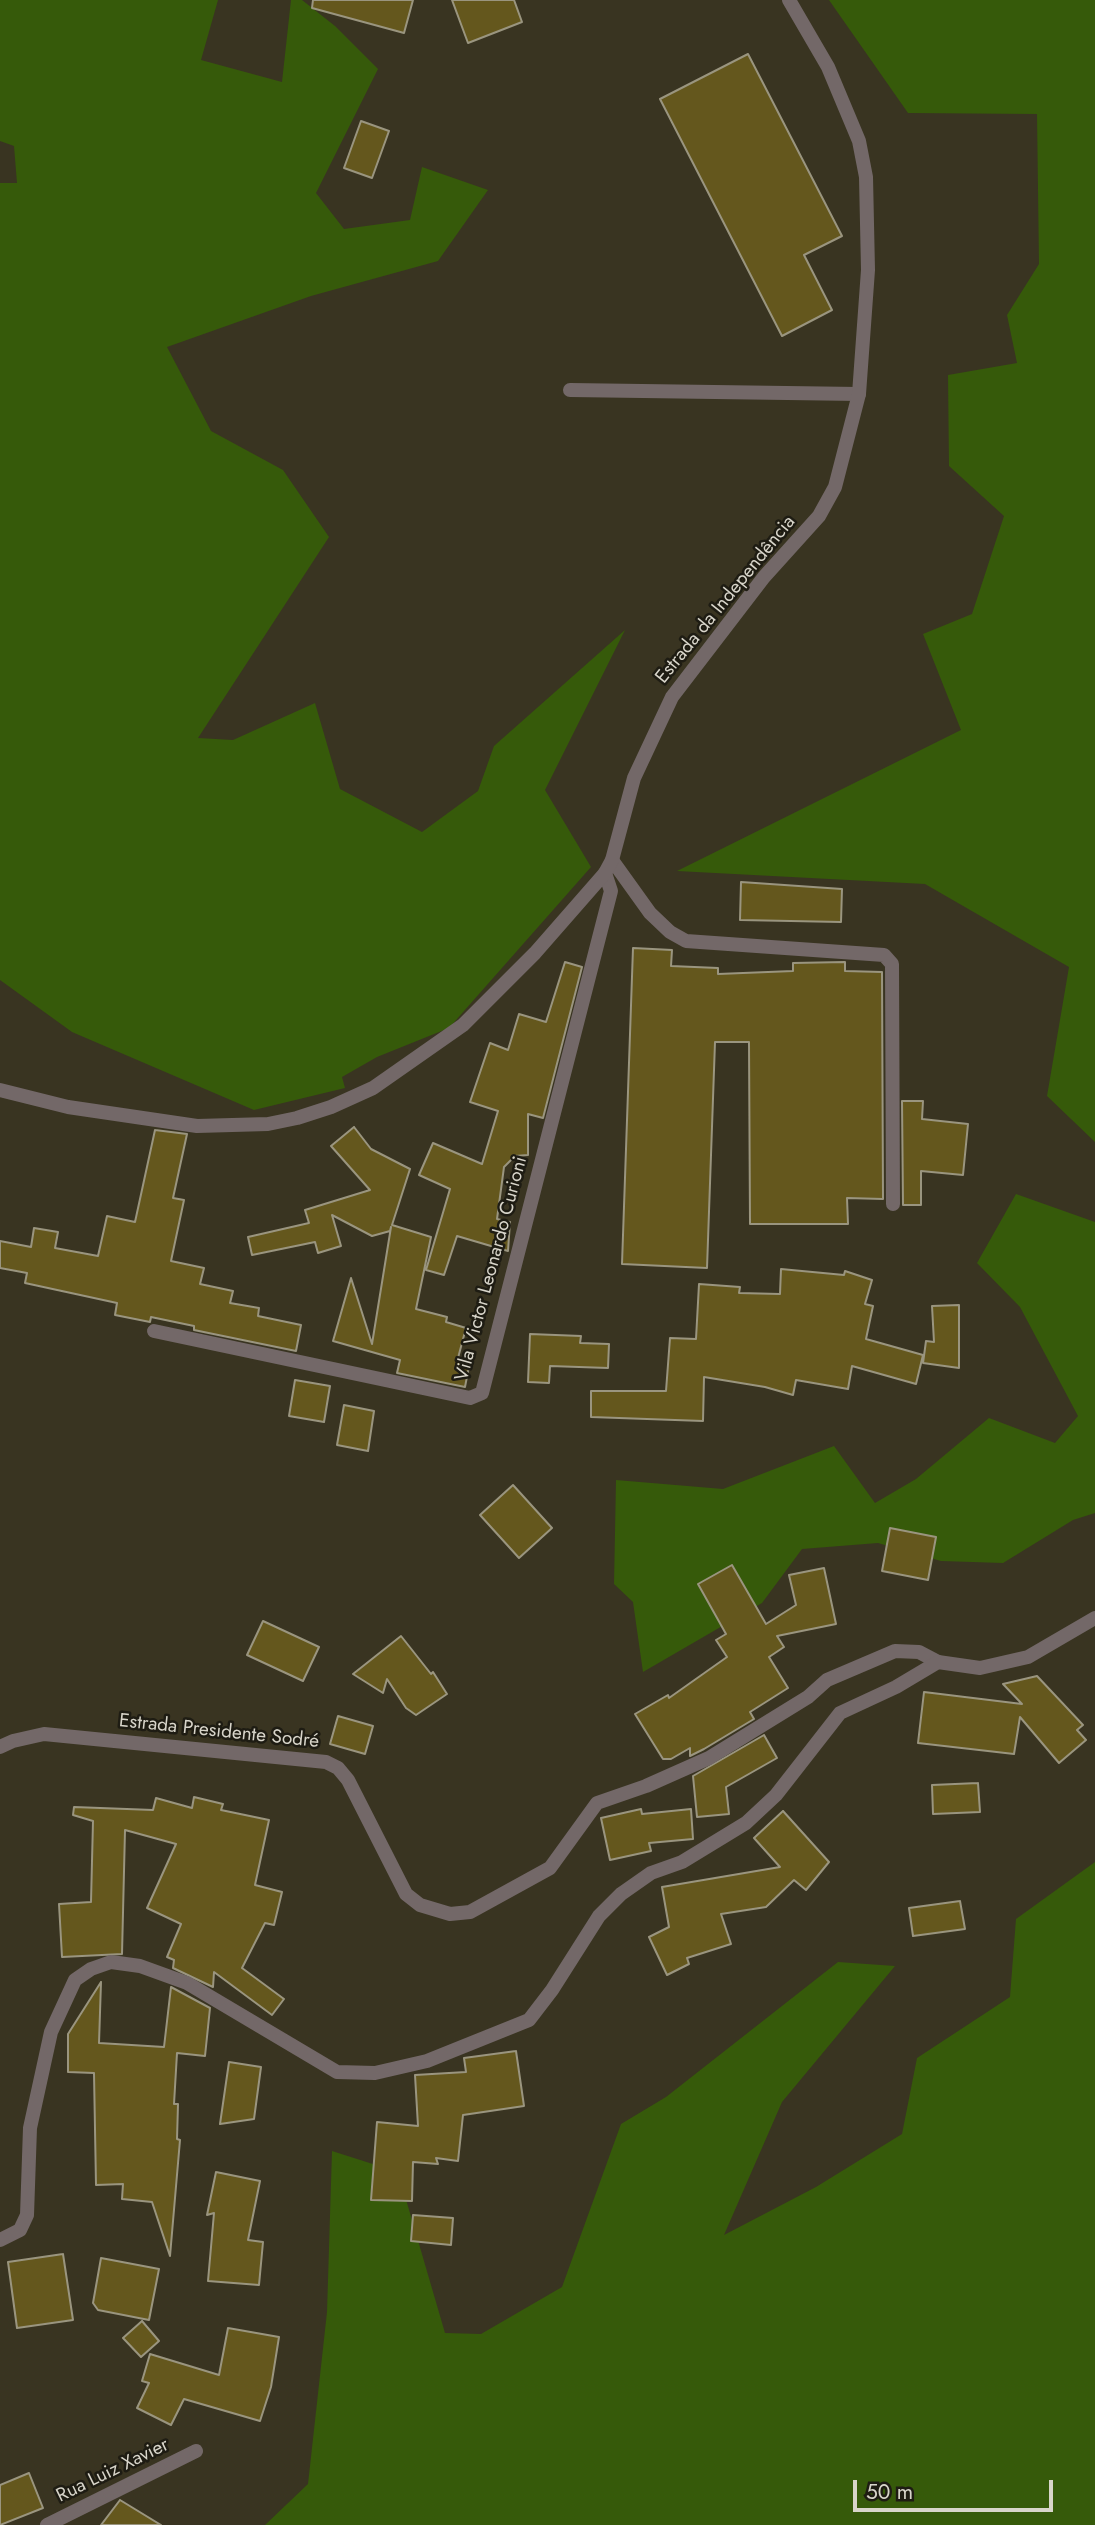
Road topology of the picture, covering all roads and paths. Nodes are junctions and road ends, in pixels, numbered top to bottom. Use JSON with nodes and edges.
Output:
{"nodes":[{"id":1,"x":789,"y":0,"type":"edge"},
{"id":2,"x":570,"y":390,"type":"dead end"},
{"id":3,"x":859,"y":394,"type":"junction"},
{"id":4,"x":612,"y":860,"type":"junction"},
{"id":5,"x":605,"y":873,"type":"junction"},
{"id":6,"x":0,"y":1090,"type":"edge"},
{"id":7,"x":892,"y":1204,"type":"dead end"},
{"id":8,"x":154,"y":1331,"type":"dead end"},
{"id":9,"x":1095,"y":1618,"type":"edge"},
{"id":10,"x":938,"y":1662,"type":"junction"},
{"id":11,"x":0,"y":1747,"type":"edge"},
{"id":12,"x":0,"y":2240,"type":"edge"},
{"id":13,"x":196,"y":2451,"type":"dead end"},
{"id":14,"x":47,"y":2525,"type":"edge"}],
"edges":[{"from":1,"to":3,"type":"street","name":"Estrada da Independência"},
{"from":2,"to":3,"type":"street"},
{"from":3,"to":4,"type":"street","name":"Estrada da Independência"},
{"from":4,"to":5,"type":"street","name":"Estrada da Independência"},
{"from":4,"to":7,"type":"street"},
{"from":5,"to":6,"type":"street","name":"Estrada da Independência"},
{"from":5,"to":8,"type":"street","name":"Vila Victor Leonardo Curioni"},
{"from":9,"to":10,"type":"street","name":"Estrada Presidente Sodré"},
{"from":10,"to":11,"type":"street","name":"Estrada Presidente Sodré"},
{"from":10,"to":12,"type":"street"},
{"from":13,"to":14,"type":"street","name":"Rua Luiz Xavier"}]}
